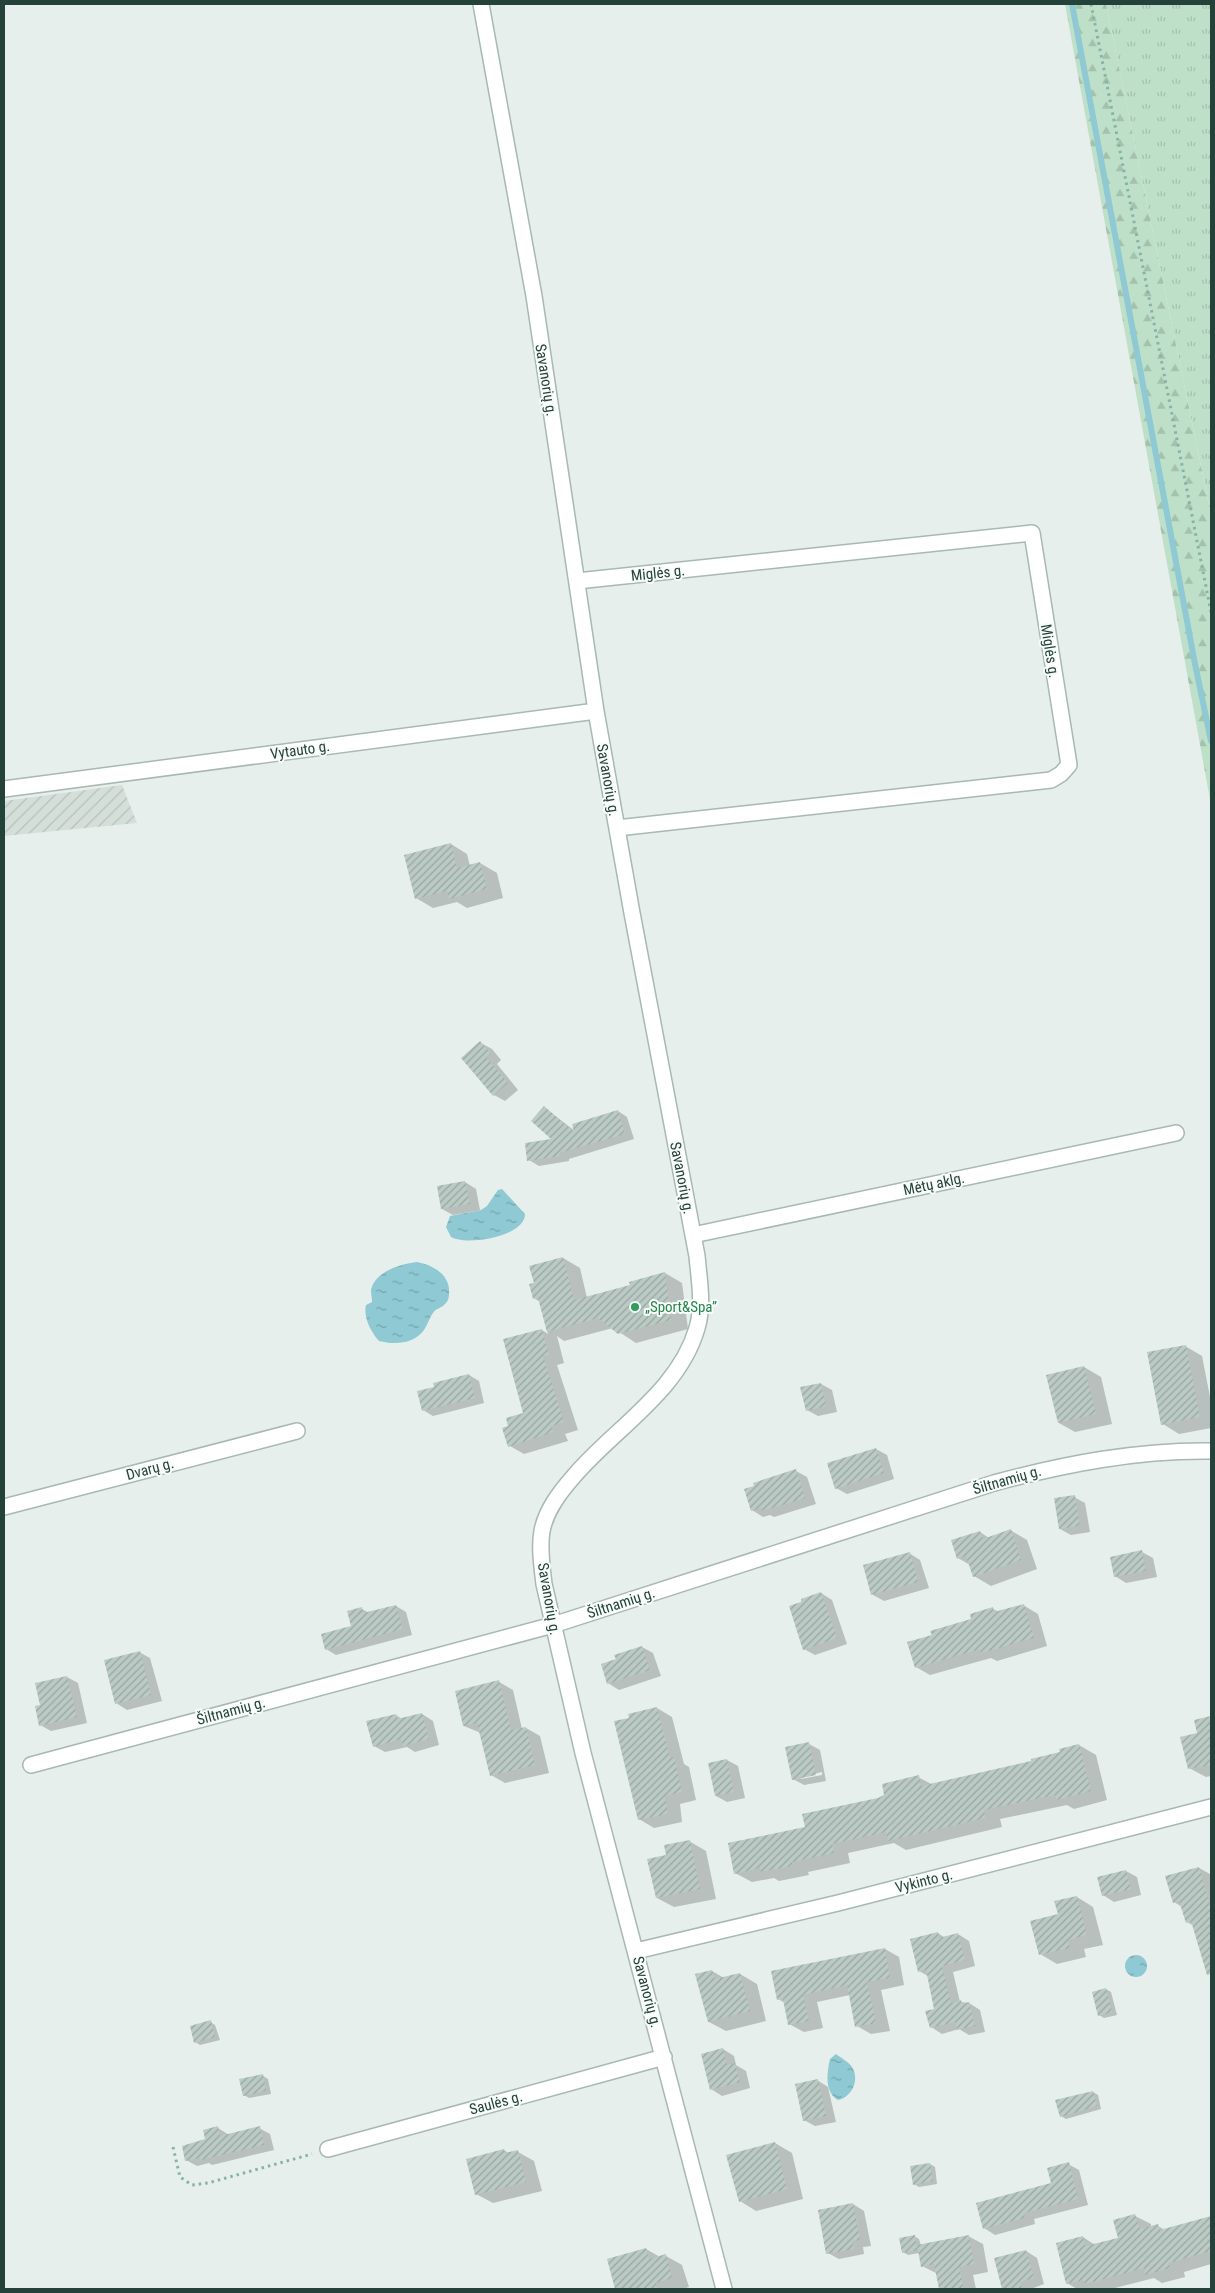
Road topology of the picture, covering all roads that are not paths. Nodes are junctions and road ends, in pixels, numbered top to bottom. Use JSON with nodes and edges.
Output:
{"nodes":[{"id":1,"x":481,"y":4,"type":"edge"},
{"id":2,"x":577,"y":581,"type":"junction"},
{"id":3,"x":596,"y":711,"type":"junction"},
{"id":4,"x":4,"y":789,"type":"edge"},
{"id":5,"x":617,"y":828,"type":"junction"},
{"id":6,"x":1176,"y":1133,"type":"dead end"},
{"id":7,"x":693,"y":1235,"type":"junction"},
{"id":8,"x":297,"y":1431,"type":"dead end"},
{"id":9,"x":1211,"y":1451,"type":"edge"},
{"id":10,"x":4,"y":1507,"type":"edge"},
{"id":11,"x":553,"y":1625,"type":"junction"},
{"id":12,"x":31,"y":1765,"type":"dead end"},
{"id":13,"x":1211,"y":1807,"type":"edge"},
{"id":14,"x":636,"y":1952,"type":"junction"},
{"id":15,"x":664,"y":2057,"type":"junction"},
{"id":16,"x":328,"y":2149,"type":"road end"},
{"id":17,"x":724,"y":2289,"type":"edge"}],
"edges":[{"from":1,"to":2,"type":"street","name":"Savanorių g."},
{"from":2,"to":3,"type":"street","name":"Savanorių g."},
{"from":2,"to":5,"type":"street","name":"Miglės g."},
{"from":3,"to":4,"type":"street","name":"Vytauto g."},
{"from":3,"to":5,"type":"street","name":"Savanorių g."},
{"from":5,"to":7,"type":"street","name":"Savanorių g."},
{"from":6,"to":7,"type":"street","name":"Mėtų aklg."},
{"from":7,"to":11,"type":"street","name":"Savanorių g."},
{"from":8,"to":10,"type":"street","name":"Dvarų g."},
{"from":9,"to":11,"type":"street","name":"Šiltnamių g."},
{"from":11,"to":12,"type":"street","name":"Šiltnamių g."},
{"from":11,"to":14,"type":"street","name":"Savanorių g."},
{"from":13,"to":14,"type":"street","name":"Vykinto g."},
{"from":14,"to":15,"type":"street","name":"Savanorių g."},
{"from":15,"to":16,"type":"street","name":"Saulės g."},
{"from":15,"to":17,"type":"street","name":"Savanorių g."}]}
